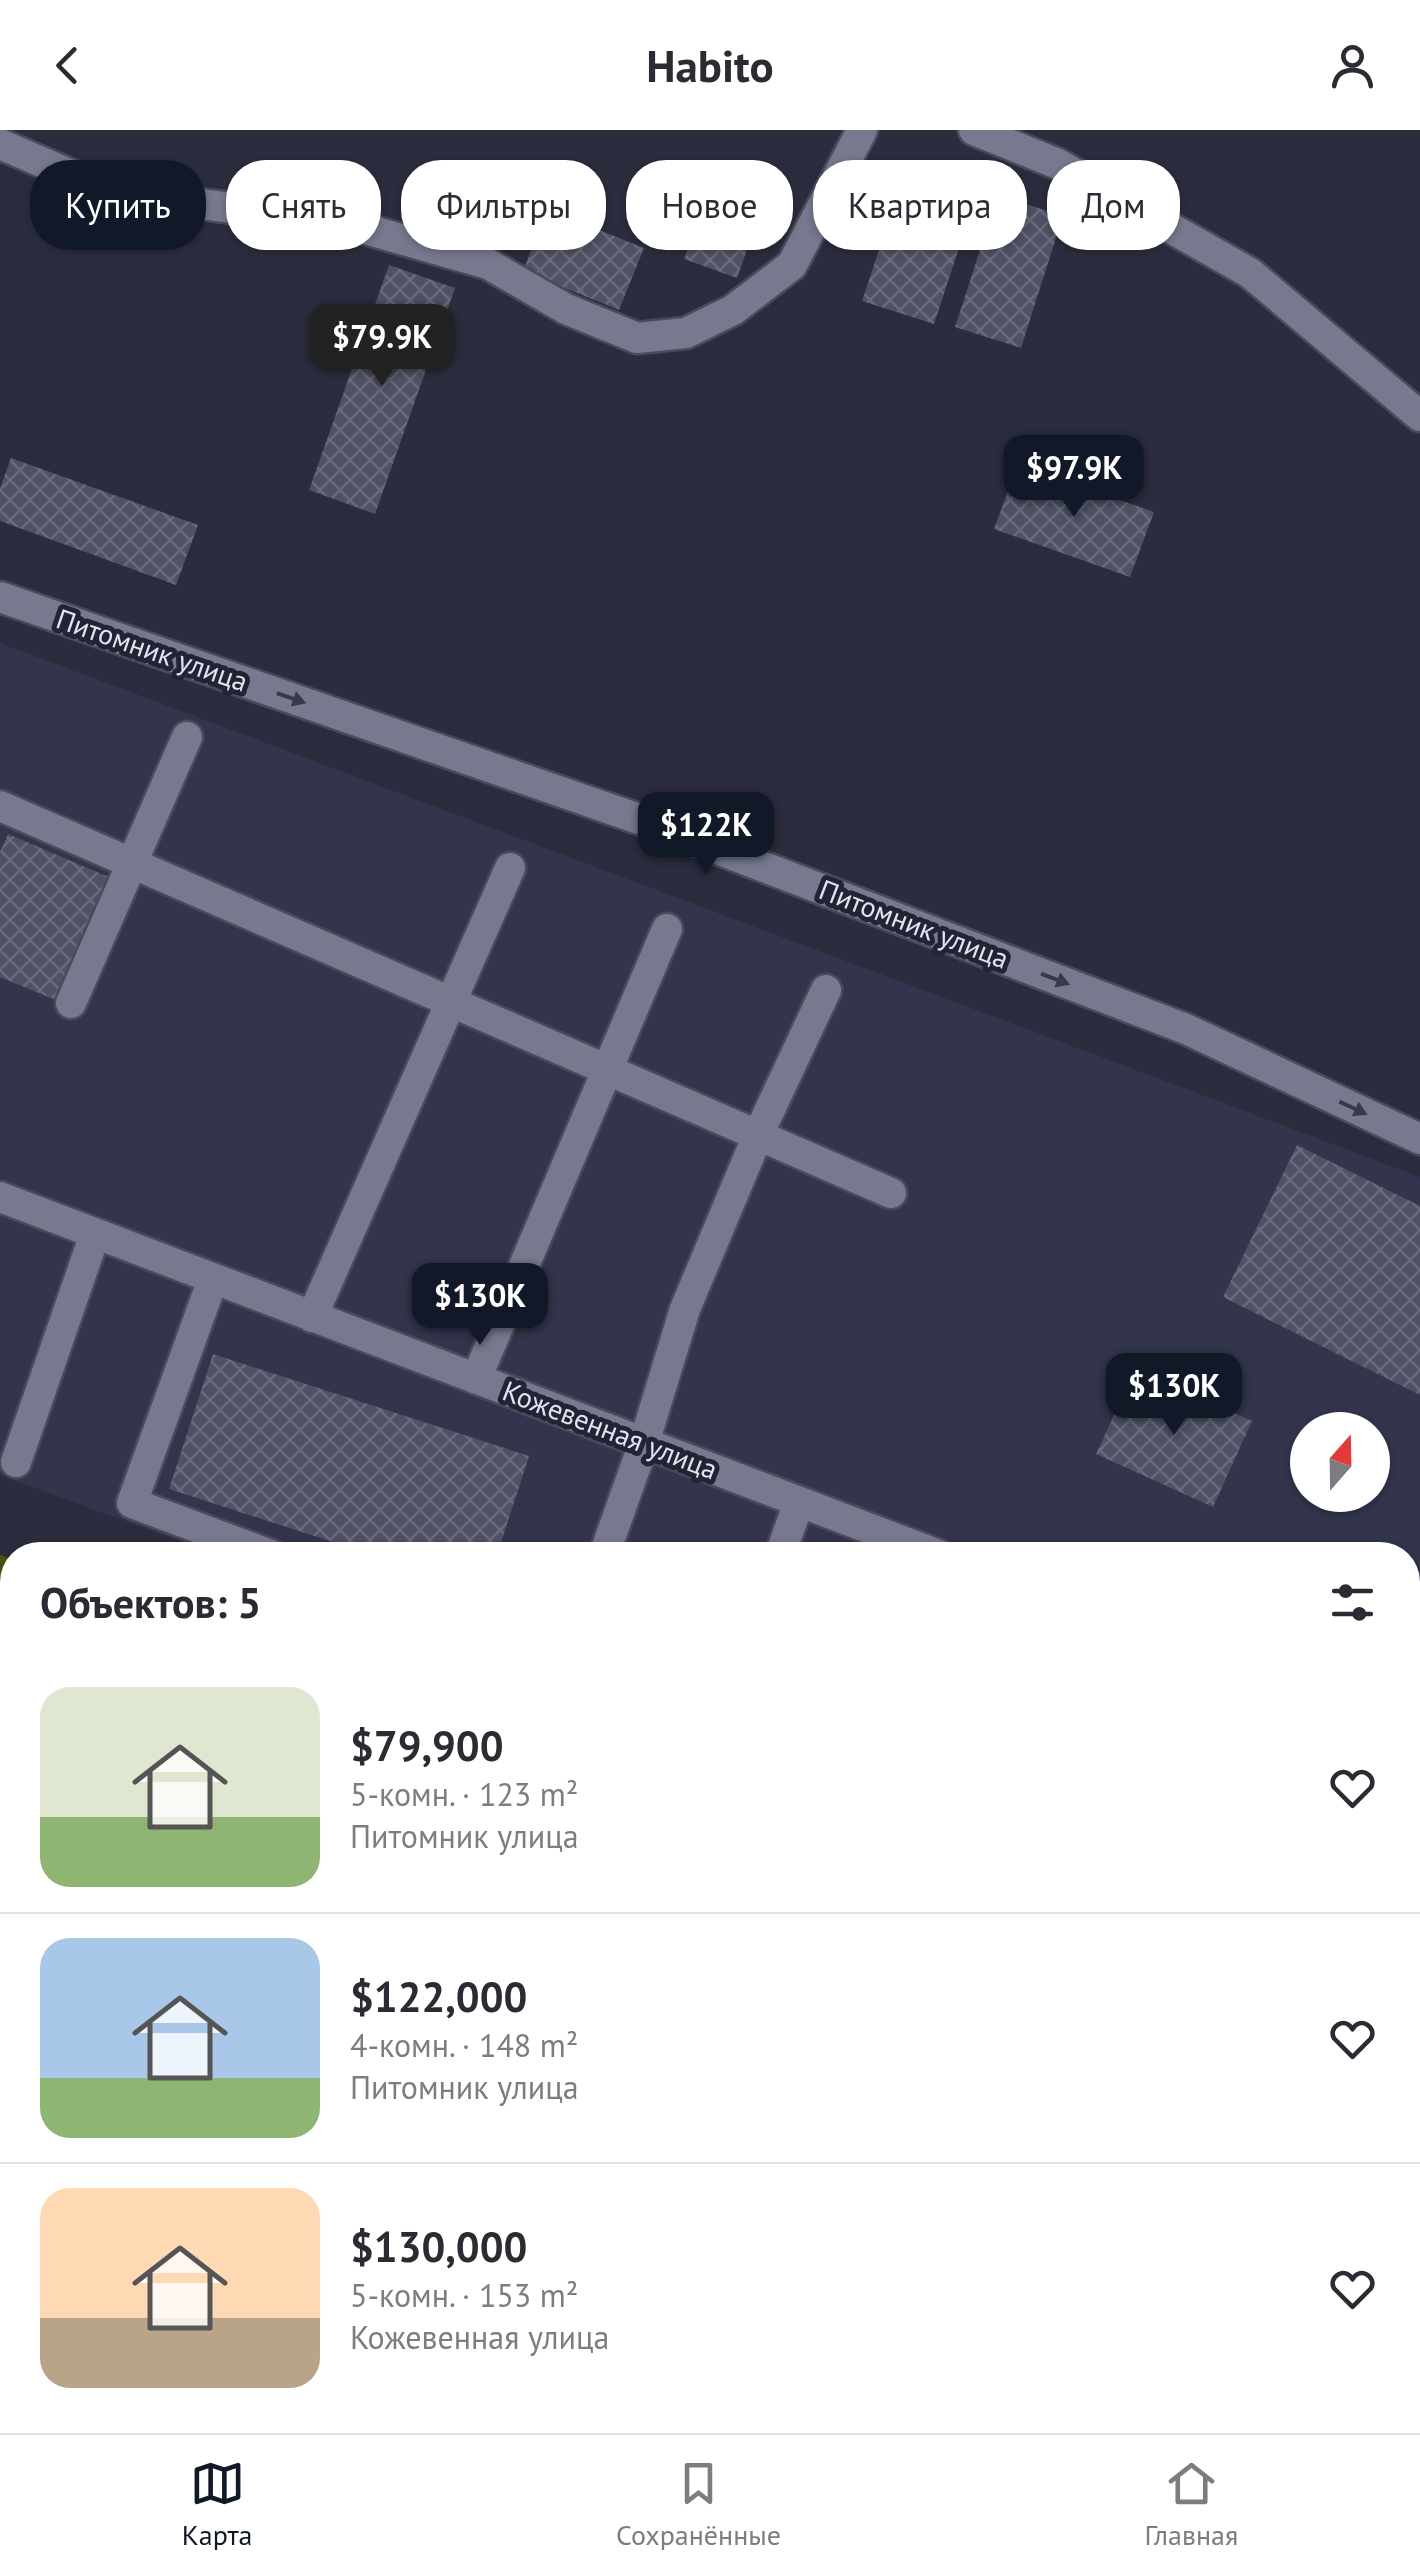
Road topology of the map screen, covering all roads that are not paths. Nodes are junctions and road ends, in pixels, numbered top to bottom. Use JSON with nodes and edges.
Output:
{"nodes":[{"id":1,"x":862,"y":130,"type":"edge"},
{"id":2,"x":974,"y":130,"type":"edge"},
{"id":3,"x":0,"y":144,"type":"edge"},
{"id":4,"x":1420,"y":416,"type":"edge"},
{"id":5,"x":0,"y":597,"type":"edge"},
{"id":6,"x":187,"y":737,"type":"dead end"},
{"id":7,"x":0,"y":806,"type":"edge"},
{"id":8,"x":132,"y":864,"type":"junction"},
{"id":9,"x":510,"y":868,"type":"dead end"},
{"id":10,"x":668,"y":929,"type":"dead end"},
{"id":11,"x":826,"y":990,"type":"dead end"},
{"id":12,"x":452,"y":1003,"type":"junction"},
{"id":13,"x":71,"y":1004,"type":"dead end"},
{"id":14,"x":607,"y":1069,"type":"junction"},
{"id":15,"x":758,"y":1136,"type":"junction"},
{"id":16,"x":1420,"y":1140,"type":"edge"},
{"id":17,"x":891,"y":1193,"type":"dead end"},
{"id":18,"x":0,"y":1198,"type":"edge"},
{"id":19,"x":95,"y":1234,"type":"junction"},
{"id":20,"x":214,"y":1278,"type":"junction"},
{"id":21,"x":312,"y":1316,"type":"junction"},
{"id":22,"x":476,"y":1379,"type":"junction"},
{"id":23,"x":644,"y":1442,"type":"junction"},
{"id":24,"x":16,"y":1462,"type":"dead end"},
{"id":25,"x":800,"y":1502,"type":"junction"},
{"id":26,"x":236,"y":1542,"type":"edge"},
{"id":27,"x":609,"y":1542,"type":"edge"},
{"id":28,"x":785,"y":1542,"type":"edge"},
{"id":29,"x":884,"y":1542,"type":"edge"}],
"edges":[{"from":1,"to":3,"type":"street"},
{"from":2,"to":4,"type":"street"},
{"from":5,"to":16,"type":"street","name":"Питомник улица","one_way":true},
{"from":6,"to":8,"type":"street"},
{"from":7,"to":8,"type":"street"},
{"from":8,"to":12,"type":"street"},
{"from":8,"to":13,"type":"street"},
{"from":9,"to":12,"type":"street"},
{"from":10,"to":14,"type":"street"},
{"from":11,"to":15,"type":"street"},
{"from":12,"to":14,"type":"street"},
{"from":12,"to":21,"type":"street"},
{"from":14,"to":15,"type":"street"},
{"from":14,"to":22,"type":"street"},
{"from":15,"to":17,"type":"street"},
{"from":15,"to":23,"type":"street"},
{"from":18,"to":19,"type":"street","name":"Кожевенная улица"},
{"from":19,"to":20,"type":"street","name":"Кожевенная улица"},
{"from":19,"to":24,"type":"street"},
{"from":20,"to":21,"type":"street","name":"Кожевенная улица"},
{"from":20,"to":26,"type":"street"},
{"from":21,"to":22,"type":"street","name":"Кожевенная улица"},
{"from":22,"to":23,"type":"street","name":"Кожевенная улица"},
{"from":23,"to":25,"type":"street","name":"Кожевенная улица"},
{"from":23,"to":27,"type":"street"},
{"from":25,"to":28,"type":"street"},
{"from":25,"to":29,"type":"street","name":"Кожевенная улица"}]}
